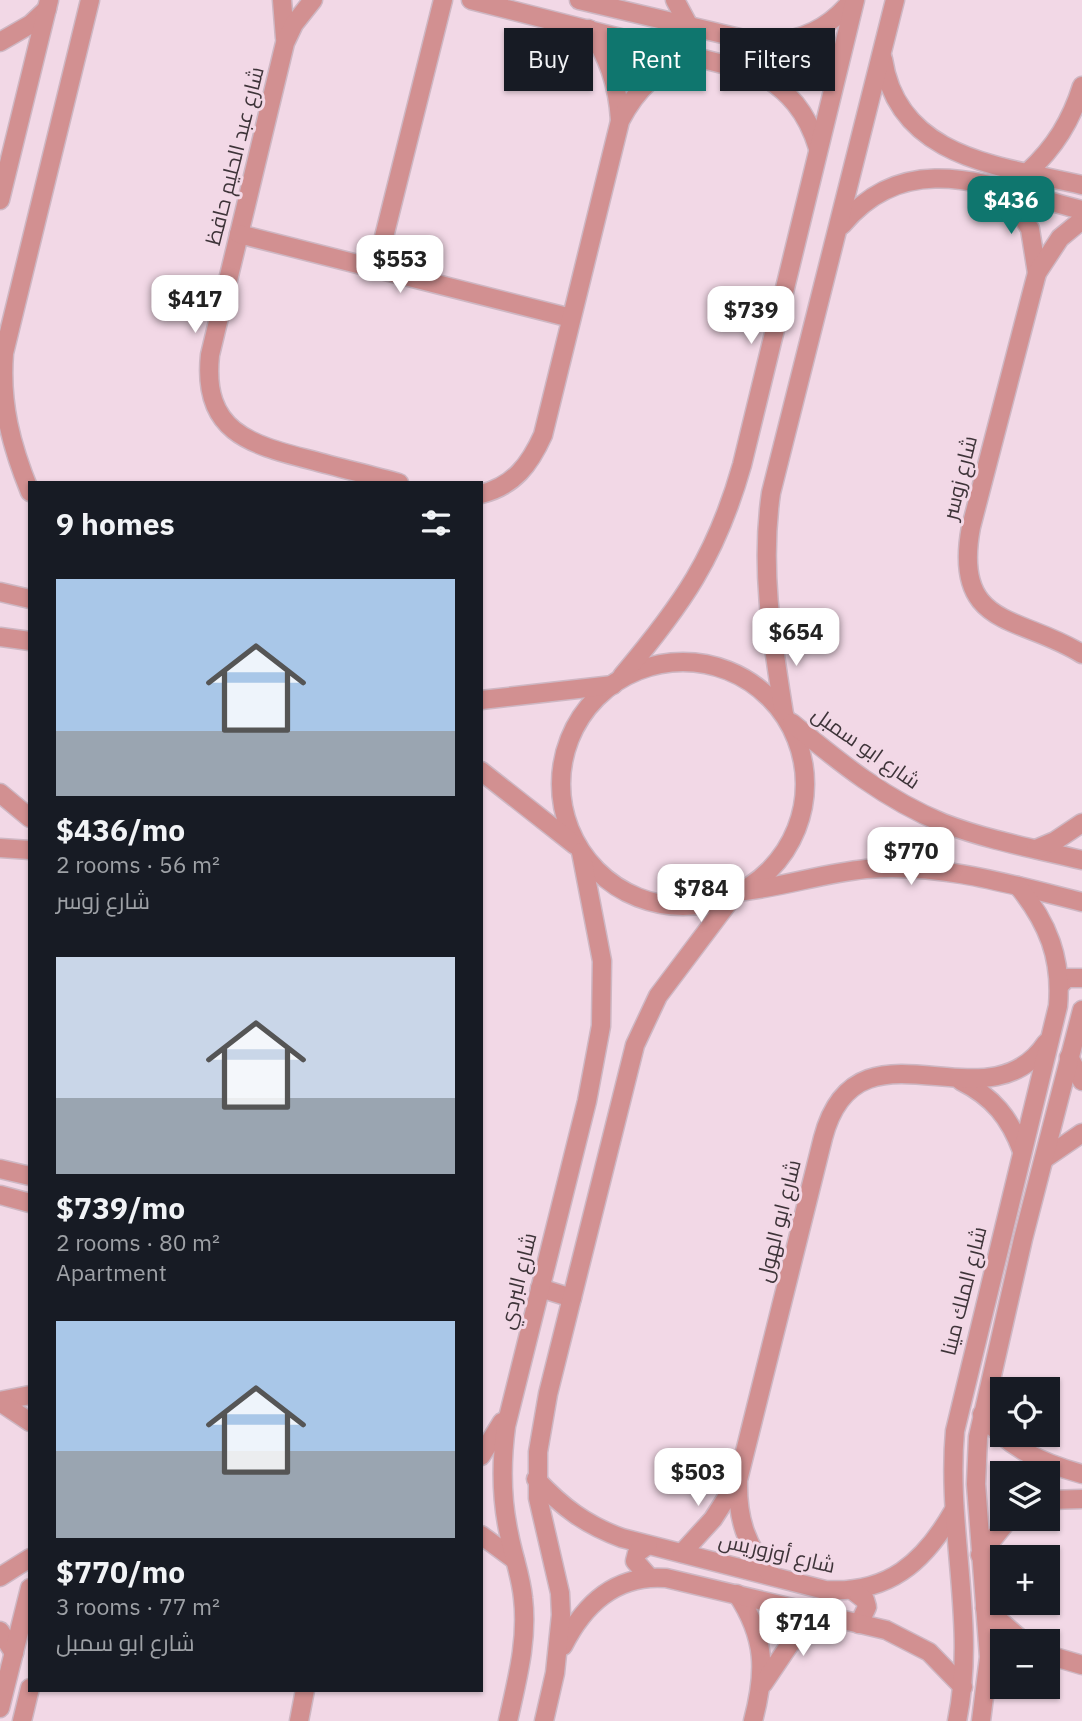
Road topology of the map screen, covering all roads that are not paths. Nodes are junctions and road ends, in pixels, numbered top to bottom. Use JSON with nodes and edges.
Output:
{"nodes":[{"id":1,"x":90,"y":0,"type":"edge"},
{"id":2,"x":282,"y":0,"type":"edge"},
{"id":3,"x":313,"y":0,"type":"edge"},
{"id":4,"x":443,"y":0,"type":"edge"},
{"id":5,"x":471,"y":0,"type":"edge"},
{"id":6,"x":675,"y":0,"type":"edge"},
{"id":7,"x":853,"y":0,"type":"edge"},
{"id":8,"x":895,"y":0,"type":"edge"},
{"id":9,"x":593,"y":1,"type":"edge"},
{"id":10,"x":48,"y":5,"type":"edge"},
{"id":11,"x":690,"y":27,"type":"junction"},
{"id":12,"x":585,"y":28,"type":"edge"},
{"id":13,"x":823,"y":28,"type":"edge"},
{"id":14,"x":593,"y":35,"type":"edge"},
{"id":15,"x":720,"y":35,"type":"edge"},
{"id":16,"x":0,"y":42,"type":"edge"},
{"id":17,"x":285,"y":43,"type":"junction"},
{"id":18,"x":882,"y":52,"type":"junction"},
{"id":19,"x":1082,"y":86,"type":"edge"},
{"id":20,"x":640,"y":91,"type":"edge"},
{"id":21,"x":785,"y":91,"type":"edge"},
{"id":22,"x":620,"y":121,"type":"junction"},
{"id":23,"x":0,"y":129,"type":"edge"},
{"id":24,"x":818,"y":150,"type":"junction"},
{"id":25,"x":12,"y":152,"type":"junction"},
{"id":26,"x":989,"y":163,"type":"junction"},
{"id":27,"x":1028,"y":172,"type":"junction"},
{"id":28,"x":1082,"y":185,"type":"edge"},
{"id":29,"x":984,"y":186,"type":"junction"},
{"id":30,"x":1007,"y":192,"type":"junction"},
{"id":31,"x":0,"y":200,"type":"edge"},
{"id":32,"x":1082,"y":210,"type":"edge"},
{"id":33,"x":1082,"y":220,"type":"edge"},
{"id":34,"x":839,"y":228,"type":"junction"},
{"id":35,"x":239,"y":234,"type":"junction"},
{"id":36,"x":376,"y":269,"type":"junction"},
{"id":37,"x":1037,"y":273,"type":"junction"},
{"id":38,"x":571,"y":318,"type":"junction"},
{"id":39,"x":2,"y":354,"type":"edge"},
{"id":40,"x":391,"y":481,"type":"edge"},
{"id":41,"x":28,"y":486,"type":"edge"},
{"id":42,"x":483,"y":493,"type":"edge"},
{"id":43,"x":0,"y":592,"type":"edge"},
{"id":44,"x":28,"y":599,"type":"edge"},
{"id":45,"x":0,"y":637,"type":"edge"},
{"id":46,"x":28,"y":641,"type":"edge"},
{"id":47,"x":1074,"y":643,"type":"edge"},
{"id":48,"x":1082,"y":654,"type":"edge"},
{"id":49,"x":615,"y":683,"type":"junction"},
{"id":50,"x":483,"y":700,"type":"edge"},
{"id":51,"x":785,"y":717,"type":"junction"},
{"id":52,"x":483,"y":773,"type":"edge"},
{"id":53,"x":0,"y":793,"type":"edge"},
{"id":54,"x":28,"y":816,"type":"edge"},
{"id":55,"x":1082,"y":823,"type":"edge"},
{"id":56,"x":0,"y":848,"type":"edge"},
{"id":57,"x":1036,"y":849,"type":"junction"},
{"id":58,"x":28,"y":850,"type":"edge"},
{"id":59,"x":580,"y":850,"type":"junction"},
{"id":60,"x":1082,"y":860,"type":"edge"},
{"id":61,"x":1018,"y":886,"type":"junction"},
{"id":62,"x":738,"y":893,"type":"junction"},
{"id":63,"x":1082,"y":902,"type":"edge"},
{"id":64,"x":1082,"y":978,"type":"edge"},
{"id":65,"x":1060,"y":985,"type":"junction"},
{"id":66,"x":1082,"y":1010,"type":"edge"},
{"id":67,"x":1050,"y":1037,"type":"junction"},
{"id":68,"x":1069,"y":1056,"type":"junction"},
{"id":69,"x":958,"y":1080,"type":"junction"},
{"id":70,"x":1082,"y":1081,"type":"edge"},
{"id":71,"x":1082,"y":1133,"type":"edge"},
{"id":72,"x":1022,"y":1150,"type":"junction"},
{"id":73,"x":1044,"y":1159,"type":"junction"},
{"id":74,"x":0,"y":1169,"type":"edge"},
{"id":75,"x":28,"y":1176,"type":"edge"},
{"id":76,"x":0,"y":1195,"type":"edge"},
{"id":77,"x":28,"y":1202,"type":"edge"},
{"id":78,"x":540,"y":1288,"type":"junction"},
{"id":79,"x":572,"y":1298,"type":"junction"},
{"id":80,"x":28,"y":1395,"type":"edge"},
{"id":81,"x":0,"y":1402,"type":"edge"},
{"id":82,"x":511,"y":1403,"type":"junction"},
{"id":83,"x":982,"y":1414,"type":"junction"},
{"id":84,"x":28,"y":1421,"type":"edge"},
{"id":85,"x":483,"y":1454,"type":"edge"},
{"id":86,"x":1082,"y":1474,"type":"edge"},
{"id":87,"x":536,"y":1479,"type":"junction"},
{"id":88,"x":738,"y":1480,"type":"junction"},
{"id":89,"x":1082,"y":1499,"type":"edge"},
{"id":90,"x":1060,"y":1500,"type":"edge"},
{"id":91,"x":954,"y":1510,"type":"junction"},
{"id":92,"x":999,"y":1531,"type":"edge"},
{"id":93,"x":483,"y":1536,"type":"edge"},
{"id":94,"x":648,"y":1545,"type":"junction"},
{"id":95,"x":682,"y":1553,"type":"junction"},
{"id":96,"x":980,"y":1555,"type":"junction"},
{"id":97,"x":28,"y":1559,"type":"edge"},
{"id":98,"x":515,"y":1560,"type":"junction"},
{"id":99,"x":772,"y":1576,"type":"junction"},
{"id":100,"x":0,"y":1577,"type":"edge"},
{"id":101,"x":649,"y":1577,"type":"junction"},
{"id":102,"x":852,"y":1590,"type":"junction"},
{"id":103,"x":737,"y":1594,"type":"junction"},
{"id":104,"x":28,"y":1596,"type":"edge"},
{"id":105,"x":985,"y":1608,"type":"junction"},
{"id":106,"x":826,"y":1616,"type":"junction"},
{"id":107,"x":859,"y":1624,"type":"junction"},
{"id":108,"x":1009,"y":1629,"type":"edge"},
{"id":109,"x":0,"y":1631,"type":"edge"},
{"id":110,"x":14,"y":1653,"type":"junction"},
{"id":111,"x":558,"y":1655,"type":"junction"},
{"id":112,"x":1060,"y":1660,"type":"edge"},
{"id":113,"x":1082,"y":1665,"type":"edge"},
{"id":114,"x":763,"y":1684,"type":"junction"},
{"id":115,"x":963,"y":1687,"type":"junction"},
{"id":116,"x":29,"y":1692,"type":"edge"},
{"id":117,"x":305,"y":1692,"type":"edge"},
{"id":118,"x":990,"y":1696,"type":"edge"},
{"id":119,"x":985,"y":1702,"type":"junction"},
{"id":120,"x":0,"y":1709,"type":"edge"},
{"id":121,"x":23,"y":1718,"type":"edge"},
{"id":122,"x":299,"y":1721,"type":"edge"},
{"id":123,"x":508,"y":1721,"type":"edge"},
{"id":124,"x":544,"y":1721,"type":"edge"},
{"id":125,"x":753,"y":1721,"type":"edge"},
{"id":126,"x":957,"y":1721,"type":"edge"},
{"id":127,"x":981,"y":1721,"type":"edge"}],
"edges":[{"from":1,"to":39,"type":"street"},
{"from":2,"to":17,"type":"street","name":"شارع عبد الحليم حافظ"},
{"from":3,"to":17,"type":"street","name":"شارع عبد الحليم حافظ"},
{"from":4,"to":36,"type":"street"},
{"from":5,"to":12,"type":"street"},
{"from":6,"to":11,"type":"street"},
{"from":7,"to":13,"type":"street"},
{"from":7,"to":24,"type":"street"},
{"from":8,"to":18,"type":"street"},
{"from":9,"to":11,"type":"street"},
{"from":10,"to":16,"type":"street"},
{"from":10,"to":25,"type":"street"},
{"from":11,"to":15,"type":"street"},
{"from":14,"to":22,"type":"street"},
{"from":17,"to":35,"type":"street","name":"شارع عبد الحليم حافظ"},
{"from":18,"to":26,"type":"street"},
{"from":18,"to":34,"type":"street"},
{"from":19,"to":27,"type":"street"},
{"from":20,"to":22,"type":"street"},
{"from":21,"to":24,"type":"street"},
{"from":22,"to":38,"type":"street"},
{"from":23,"to":25,"type":"street"},
{"from":24,"to":49,"type":"street"},
{"from":25,"to":31,"type":"street"},
{"from":26,"to":27,"type":"street"},
{"from":26,"to":29,"type":"street"},
{"from":27,"to":28,"type":"street"},
{"from":29,"to":30,"type":"street"},
{"from":29,"to":34,"type":"street"},
{"from":30,"to":32,"type":"street"},
{"from":30,"to":37,"type":"street","name":"شارع زوسر"},
{"from":33,"to":37,"type":"street","name":"شارع زوسر"},
{"from":34,"to":51,"type":"street"},
{"from":35,"to":36,"type":"street"},
{"from":35,"to":40,"type":"street","name":"شارع عبد الحليم حافظ"},
{"from":36,"to":38,"type":"street"},
{"from":37,"to":47,"type":"street","name":"شارع زوسر"},
{"from":38,"to":42,"type":"street"},
{"from":39,"to":41,"type":"street"},
{"from":43,"to":44,"type":"street"},
{"from":45,"to":46,"type":"street"},
{"from":47,"to":48,"type":"street","name":"شارع زوسر"},
{"from":49,"to":50,"type":"street"},
{"from":49,"to":51,"type":"street"},
{"from":49,"to":59,"type":"street"},
{"from":51,"to":57,"type":"street","name":"شارع ابو سمبل"},
{"from":51,"to":62,"type":"street"},
{"from":52,"to":59,"type":"street"},
{"from":53,"to":54,"type":"street"},
{"from":55,"to":57,"type":"street"},
{"from":56,"to":58,"type":"street"},
{"from":57,"to":60,"type":"street","name":"شارع ابو سمبل"},
{"from":59,"to":62,"type":"street"},
{"from":59,"to":78,"type":"street","name":"شارع البردي"},
{"from":61,"to":62,"type":"street"},
{"from":61,"to":63,"type":"street"},
{"from":61,"to":65,"type":"street","name":"شارع الملك مينا"},
{"from":62,"to":79,"type":"street"},
{"from":64,"to":65,"type":"street"},
{"from":65,"to":67,"type":"street","name":"شارع الملك مينا"},
{"from":66,"to":68,"type":"street"},
{"from":67,"to":69,"type":"street","name":"شارع ابو الهول"},
{"from":67,"to":72,"type":"street","name":"شارع الملك مينا"},
{"from":68,"to":70,"type":"street"},
{"from":68,"to":73,"type":"street"},
{"from":69,"to":72,"type":"street","name":"شارع ابو الهول"},
{"from":69,"to":88,"type":"street","name":"شارع ابو الهول"},
{"from":71,"to":73,"type":"street"},
{"from":72,"to":91,"type":"street","name":"شارع الملك مينا"},
{"from":73,"to":83,"type":"street"},
{"from":74,"to":75,"type":"street"},
{"from":76,"to":77,"type":"street"},
{"from":78,"to":79,"type":"street"},
{"from":78,"to":82,"type":"street","name":"شارع البردي"},
{"from":79,"to":87,"type":"street"},
{"from":80,"to":81,"type":"street"},
{"from":81,"to":84,"type":"street"},
{"from":82,"to":85,"type":"street"},
{"from":82,"to":98,"type":"street","name":"شارع البردي"},
{"from":83,"to":86,"type":"street"},
{"from":83,"to":96,"type":"street"},
{"from":87,"to":94,"type":"street","name":"شارع أوزوريس"},
{"from":87,"to":111,"type":"street"},
{"from":88,"to":95,"type":"street","name":"شارع ابو الهول"},
{"from":88,"to":99,"type":"street","name":"شارع ابو الهول"},
{"from":89,"to":90,"type":"street"},
{"from":91,"to":102,"type":"street","name":"شارع أوزوريس"},
{"from":91,"to":115,"type":"street","name":"شارع الملك مينا"},
{"from":92,"to":96,"type":"street"},
{"from":93,"to":98,"type":"street"},
{"from":94,"to":95,"type":"street","name":"شارع أوزوريس"},
{"from":94,"to":101,"type":"street"},
{"from":95,"to":99,"type":"street","name":"شارع أوزوريس"},
{"from":96,"to":105,"type":"street"},
{"from":97,"to":100,"type":"street"},
{"from":98,"to":123,"type":"street","name":"شارع البردي"},
{"from":99,"to":102,"type":"street","name":"شارع أوزوريس"},
{"from":101,"to":103,"type":"street"},
{"from":101,"to":111,"type":"street"},
{"from":102,"to":107,"type":"street"},
{"from":103,"to":106,"type":"street"},
{"from":103,"to":114,"type":"street"},
{"from":104,"to":110,"type":"street"},
{"from":105,"to":108,"type":"street"},
{"from":105,"to":119,"type":"street"},
{"from":106,"to":107,"type":"street"},
{"from":106,"to":114,"type":"street"},
{"from":107,"to":115,"type":"street"},
{"from":109,"to":110,"type":"street"},
{"from":110,"to":120,"type":"street"},
{"from":111,"to":124,"type":"street"},
{"from":112,"to":113,"type":"street"},
{"from":114,"to":125,"type":"street"},
{"from":115,"to":126,"type":"street","name":"شارع الملك مينا"},
{"from":116,"to":121,"type":"street"},
{"from":117,"to":122,"type":"street"},
{"from":118,"to":119,"type":"street"},
{"from":119,"to":127,"type":"street"},
{"from":120,"to":121,"type":"street"}]}
